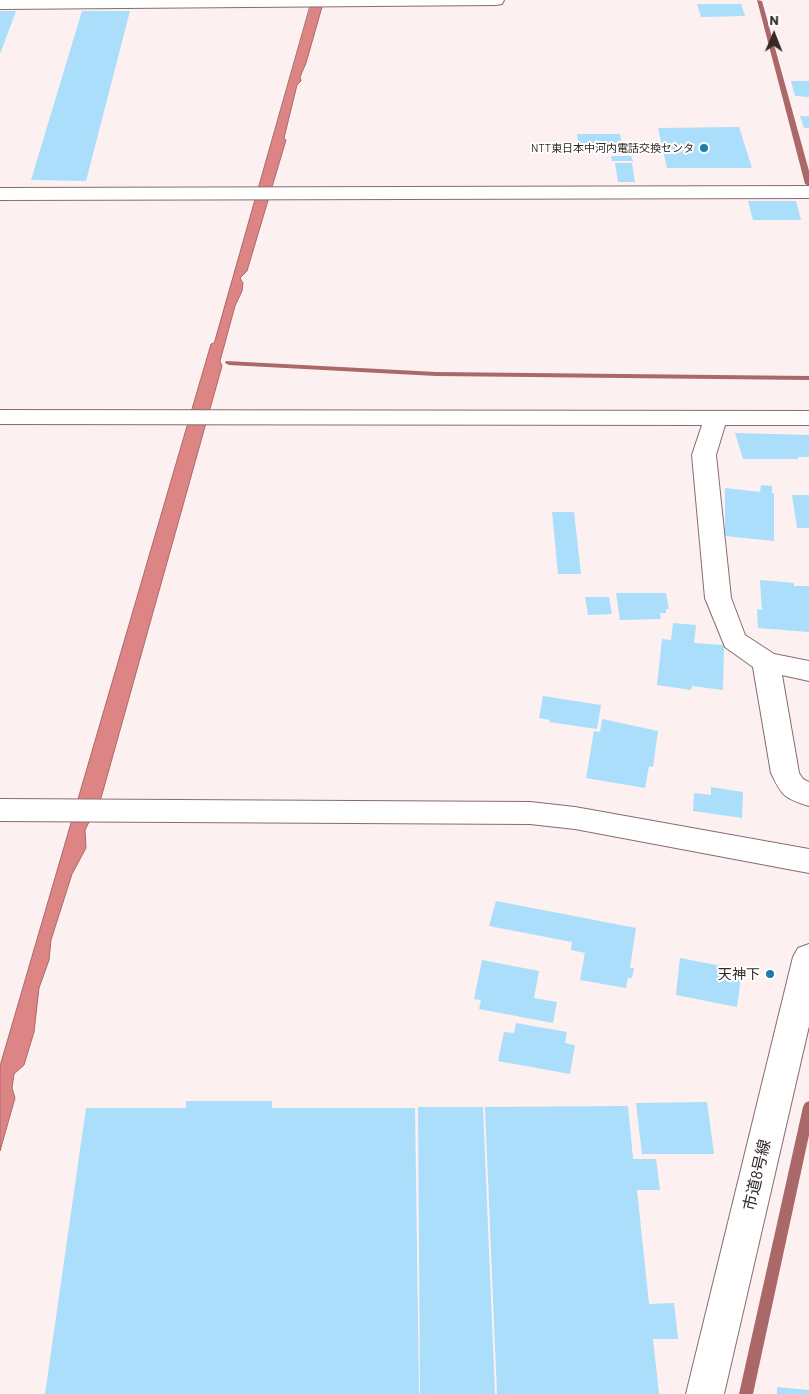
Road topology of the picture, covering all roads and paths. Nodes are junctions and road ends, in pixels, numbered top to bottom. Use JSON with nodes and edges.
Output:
{"nodes":[{"id":1,"x":496,"y":0,"type":"edge"},
{"id":2,"x":0,"y":4,"type":"edge"},
{"id":3,"x":809,"y":192,"type":"edge"},
{"id":4,"x":0,"y":194,"type":"edge"},
{"id":5,"x":0,"y":417,"type":"edge"},
{"id":6,"x":716,"y":418,"type":"junction"},
{"id":7,"x":809,"y":418,"type":"edge"},
{"id":8,"x":766,"y":662,"type":"junction"},
{"id":9,"x":809,"y":670,"type":"edge"},
{"id":10,"x":809,"y":795,"type":"edge"},
{"id":11,"x":0,"y":810,"type":"edge"},
{"id":12,"x":809,"y":861,"type":"edge"},
{"id":13,"x":809,"y":957,"type":"edge"},
{"id":14,"x":705,"y":1394,"type":"edge"}],
"edges":[{"from":1,"to":2,"type":"street"},
{"from":3,"to":4,"type":"street"},
{"from":5,"to":6,"type":"street"},
{"from":6,"to":7,"type":"street"},
{"from":6,"to":8,"type":"street"},
{"from":8,"to":9,"type":"street"},
{"from":8,"to":10,"type":"street"},
{"from":11,"to":12,"type":"street"},
{"from":13,"to":14,"type":"street","name":"市道8号線"}]}
